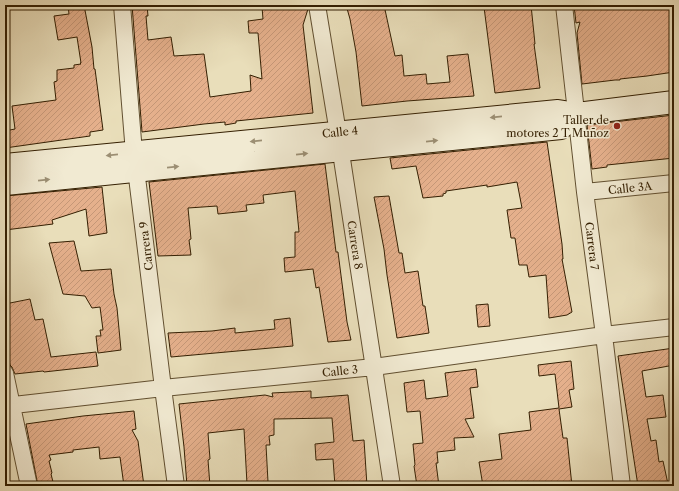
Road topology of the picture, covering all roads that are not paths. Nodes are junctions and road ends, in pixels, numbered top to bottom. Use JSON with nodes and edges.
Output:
{"nodes":[{"id":1,"x":122,"y":5,"type":"edge"},
{"id":2,"x":317,"y":5,"type":"edge"},
{"id":3,"x":564,"y":5,"type":"edge"},
{"id":4,"x":674,"y":102,"type":"edge"},
{"id":5,"x":577,"y":114,"type":"junction"},
{"id":6,"x":339,"y":141,"type":"junction"},
{"id":7,"x":135,"y":162,"type":"junction"},
{"id":8,"x":5,"y":165,"type":"edge"},
{"id":9,"x":674,"y":183,"type":"edge"},
{"id":10,"x":5,"y":184,"type":"edge"},
{"id":11,"x":585,"y":192,"type":"junction"},
{"id":12,"x":674,"y":327,"type":"edge"},
{"id":13,"x":604,"y":335,"type":"junction"},
{"id":14,"x":374,"y":367,"type":"junction"},
{"id":15,"x":5,"y":373,"type":"edge"},
{"id":16,"x":163,"y":388,"type":"junction"},
{"id":17,"x":8,"y":406,"type":"edge"},
{"id":18,"x":29,"y":486,"type":"edge"},
{"id":19,"x":176,"y":486,"type":"edge"},
{"id":20,"x":392,"y":486,"type":"edge"},
{"id":21,"x":622,"y":486,"type":"edge"}],
"edges":[{"from":1,"to":7,"type":"street","name":"Carrera 9"},
{"from":2,"to":6,"type":"street","name":"Carrera 8"},
{"from":3,"to":5,"type":"street","name":"Carrera 7"},
{"from":4,"to":5,"type":"street"},
{"from":5,"to":6,"type":"street"},
{"from":5,"to":11,"type":"street","name":"Carrera 7"},
{"from":6,"to":7,"type":"street"},
{"from":6,"to":14,"type":"street","name":"Carrera 8"},
{"from":7,"to":8,"type":"street","one_way":true},
{"from":10,"to":7,"type":"street","one_way":true},
{"from":7,"to":16,"type":"street","name":"Carrera 9"},
{"from":9,"to":11,"type":"street","name":"Calle 3A"},
{"from":11,"to":13,"type":"street","name":"Carrera 7"},
{"from":12,"to":13,"type":"street","name":"Calle 3"},
{"from":13,"to":14,"type":"street","name":"Calle 3"},
{"from":13,"to":21,"type":"street","name":"Carrera 7"},
{"from":14,"to":16,"type":"street","name":"Calle 3"},
{"from":14,"to":20,"type":"street","name":"Carrera 8"},
{"from":15,"to":17,"type":"street"},
{"from":16,"to":17,"type":"street","name":"Calle 3"},
{"from":16,"to":19,"type":"street","name":"Carrera 9"},
{"from":17,"to":18,"type":"street"}]}
